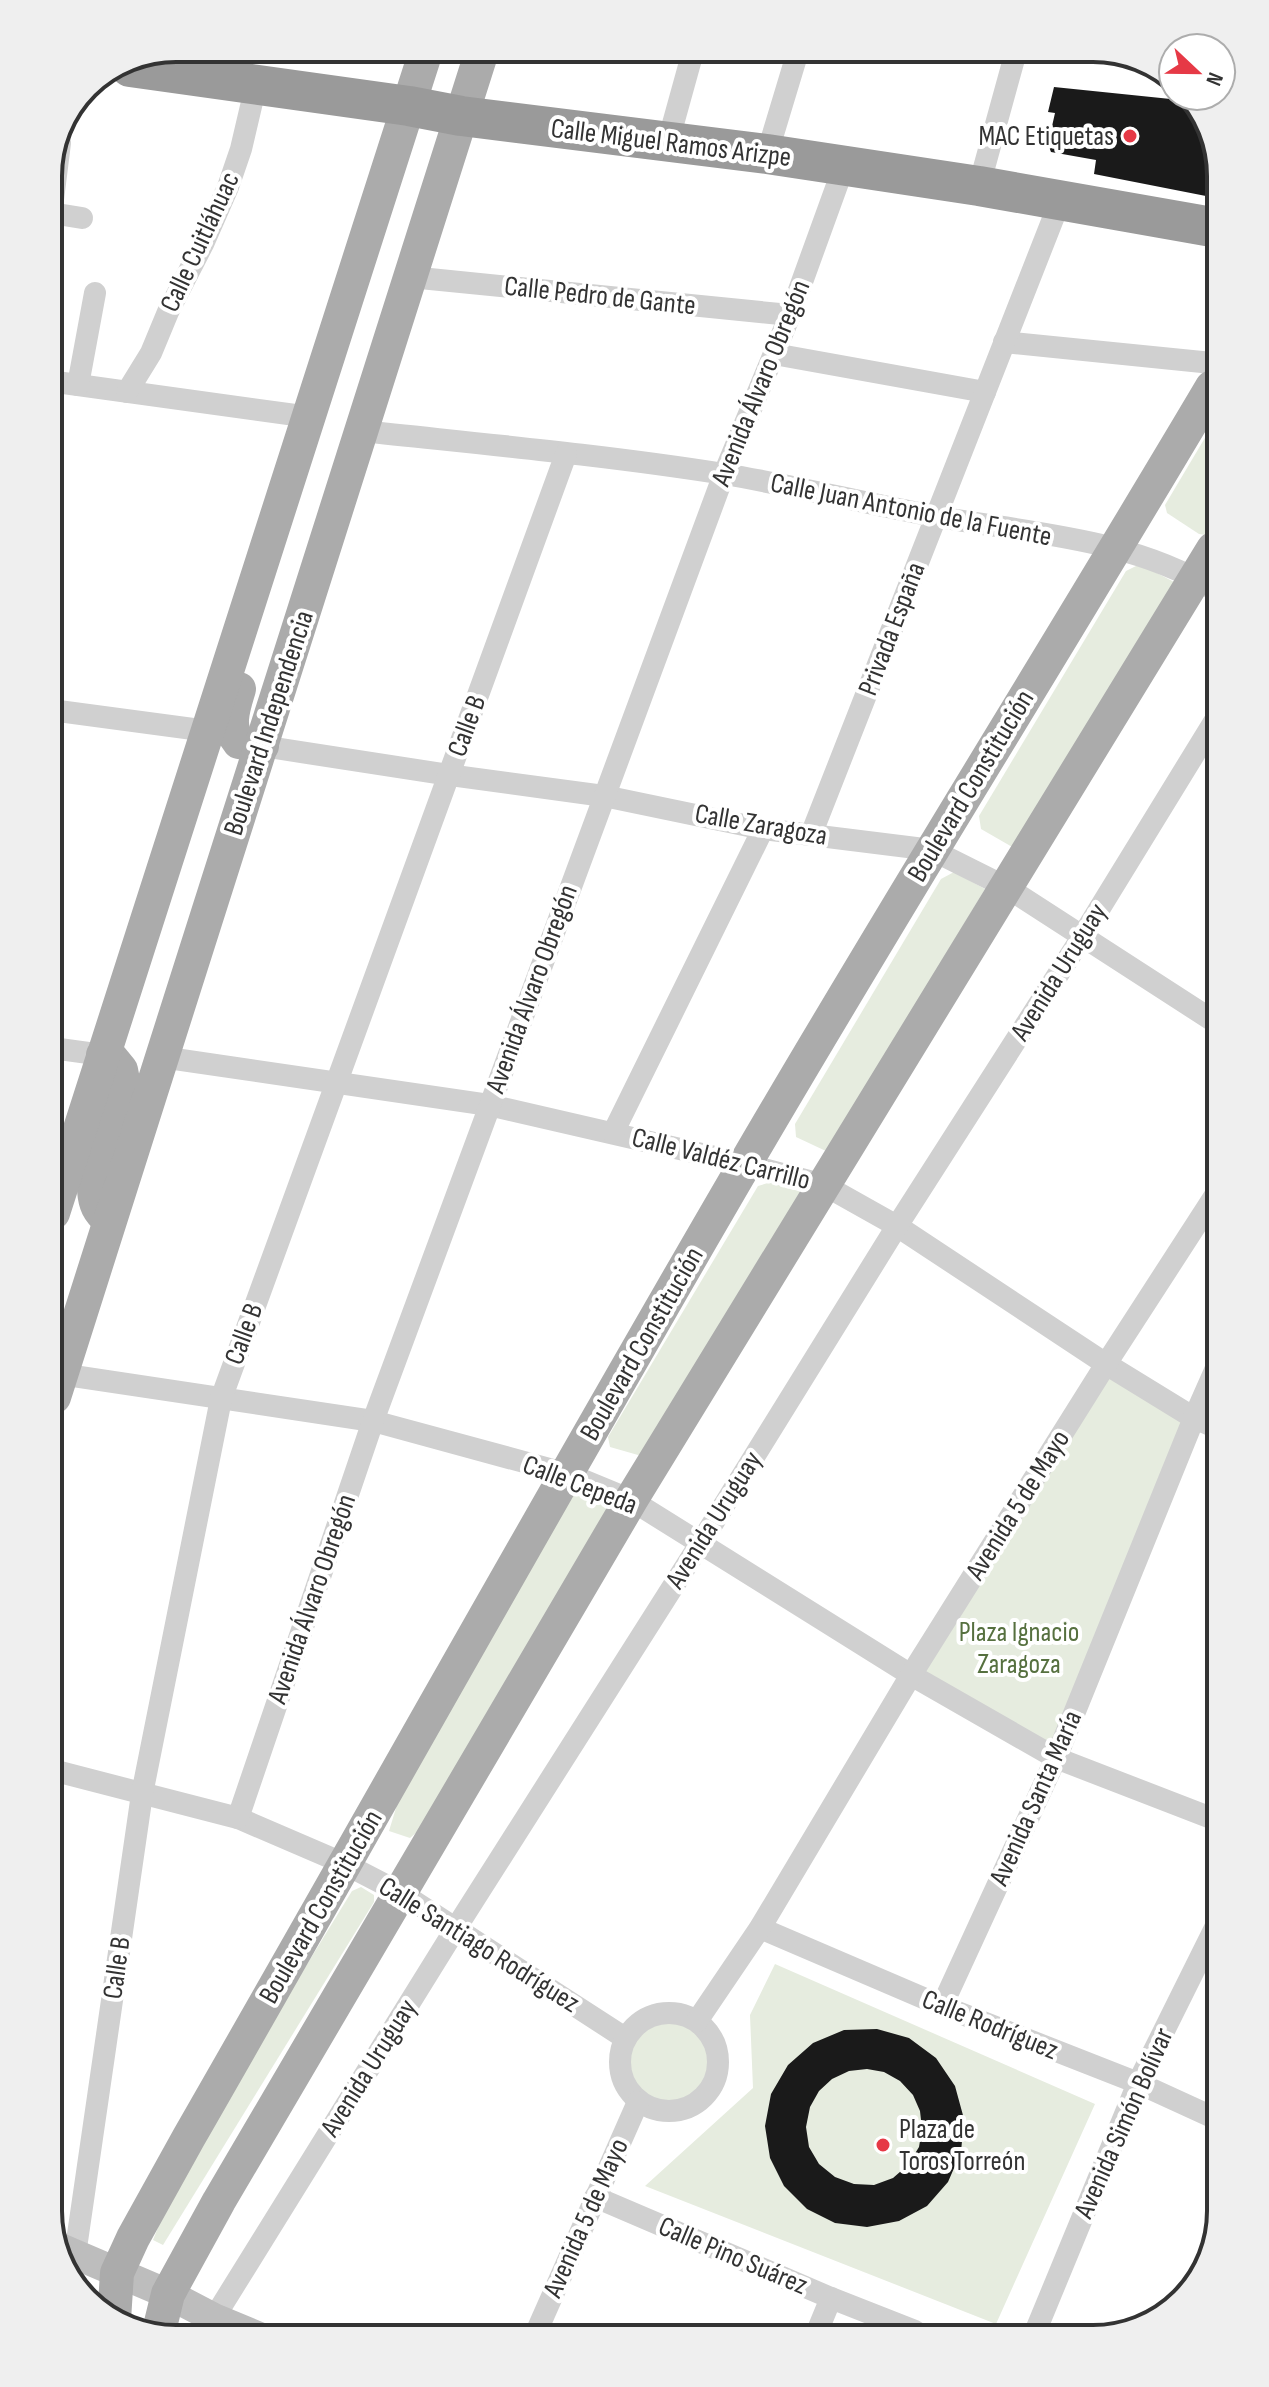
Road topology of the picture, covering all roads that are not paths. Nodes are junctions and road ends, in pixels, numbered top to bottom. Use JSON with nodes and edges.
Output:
{"nodes":[{"id":1,"x":423,"y":62,"type":"edge"},
{"id":2,"x":478,"y":62,"type":"edge"},
{"id":3,"x":690,"y":62,"type":"edge"},
{"id":4,"x":795,"y":62,"type":"edge"},
{"id":5,"x":1013,"y":62,"type":"edge"},
{"id":6,"x":143,"y":68,"type":"edge"},
{"id":7,"x":234,"y":71,"type":"edge"},
{"id":8,"x":409,"y":106,"type":"junction"},
{"id":9,"x":461,"y":116,"type":"junction"},
{"id":10,"x":668,"y":142,"type":"junction"},
{"id":11,"x":767,"y":154,"type":"junction"},
{"id":12,"x":844,"y":166,"type":"junction"},
{"id":13,"x":979,"y":186,"type":"junction"},
{"id":14,"x":1060,"y":201,"type":"junction"},
{"id":15,"x":82,"y":218,"type":"dead end"},
{"id":16,"x":62,"y":221,"type":"edge"},
{"id":17,"x":1207,"y":226,"type":"edge"},
{"id":18,"x":410,"y":277,"type":"junction"},
{"id":19,"x":95,"y":293,"type":"dead end"},
{"id":20,"x":790,"y":315,"type":"junction"},
{"id":21,"x":1004,"y":342,"type":"junction"},
{"id":22,"x":774,"y":354,"type":"junction"},
{"id":23,"x":1207,"y":362,"type":"edge"},
{"id":24,"x":62,"y":383,"type":"edge"},
{"id":25,"x":78,"y":385,"type":"junction"},
{"id":26,"x":127,"y":392,"type":"junction"},
{"id":27,"x":985,"y":392,"type":"junction"},
{"id":28,"x":1207,"y":395,"type":"edge"},
{"id":29,"x":310,"y":417,"type":"junction"},
{"id":30,"x":362,"y":431,"type":"junction"},
{"id":31,"x":566,"y":454,"type":"junction"},
{"id":32,"x":724,"y":474,"type":"junction"},
{"id":33,"x":936,"y":516,"type":"junction"},
{"id":34,"x":1117,"y":548,"type":"junction"},
{"id":35,"x":1207,"y":572,"type":"edge"},
{"id":36,"x":248,"y":604,"type":"junction"},
{"id":37,"x":62,"y":711,"type":"edge"},
{"id":38,"x":208,"y":731,"type":"junction"},
{"id":39,"x":1207,"y":733,"type":"edge"},
{"id":40,"x":262,"y":746,"type":"junction"},
{"id":41,"x":449,"y":775,"type":"junction"},
{"id":42,"x":604,"y":796,"type":"junction"},
{"id":43,"x":763,"y":829,"type":"junction"},
{"id":44,"x":811,"y":835,"type":"junction"},
{"id":45,"x":932,"y":850,"type":"junction"},
{"id":46,"x":1006,"y":887,"type":"junction"},
{"id":47,"x":1082,"y":937,"type":"junction"},
{"id":48,"x":1207,"y":1017,"type":"edge"},
{"id":49,"x":62,"y":1049,"type":"edge"},
{"id":50,"x":103,"y":1055,"type":"junction"},
{"id":51,"x":161,"y":1057,"type":"junction"},
{"id":52,"x":336,"y":1083,"type":"junction"},
{"id":53,"x":489,"y":1105,"type":"junction"},
{"id":54,"x":613,"y":1133,"type":"junction"},
{"id":55,"x":745,"y":1164,"type":"junction"},
{"id":56,"x":62,"y":1185,"type":"edge"},
{"id":57,"x":824,"y":1185,"type":"junction"},
{"id":58,"x":1207,"y":1208,"type":"edge"},
{"id":59,"x":109,"y":1220,"type":"junction"},
{"id":60,"x":897,"y":1226,"type":"junction"},
{"id":61,"x":1106,"y":1364,"type":"junction"},
{"id":62,"x":62,"y":1369,"type":"edge"},
{"id":63,"x":62,"y":1385,"type":"edge"},
{"id":64,"x":1207,"y":1389,"type":"edge"},
{"id":65,"x":221,"y":1399,"type":"junction"},
{"id":66,"x":1194,"y":1418,"type":"junction"},
{"id":67,"x":373,"y":1421,"type":"junction"},
{"id":68,"x":1207,"y":1424,"type":"edge"},
{"id":69,"x":568,"y":1474,"type":"junction"},
{"id":70,"x":631,"y":1500,"type":"junction"},
{"id":71,"x":700,"y":1544,"type":"junction"},
{"id":72,"x":911,"y":1675,"type":"junction"},
{"id":73,"x":1056,"y":1758,"type":"junction"},
{"id":74,"x":62,"y":1773,"type":"edge"},
{"id":75,"x":142,"y":1794,"type":"junction"},
{"id":76,"x":1207,"y":1816,"type":"edge"},
{"id":77,"x":238,"y":1818,"type":"junction"},
{"id":78,"x":345,"y":1864,"type":"junction"},
{"id":79,"x":401,"y":1893,"type":"junction"},
{"id":80,"x":456,"y":1928,"type":"junction"},
{"id":81,"x":760,"y":1928,"type":"junction"},
{"id":82,"x":1207,"y":1944,"type":"edge"},
{"id":83,"x":942,"y":2006,"type":"junction"},
{"id":84,"x":697,"y":2021,"type":"junction"},
{"id":85,"x":625,"y":2038,"type":"junction"},
{"id":86,"x":1138,"y":2083,"type":"junction"},
{"id":87,"x":638,"y":2102,"type":"junction"},
{"id":88,"x":1207,"y":2115,"type":"edge"},
{"id":89,"x":595,"y":2197,"type":"junction"},
{"id":90,"x":67,"y":2243,"type":"edge"},
{"id":91,"x":71,"y":2253,"type":"edge"},
{"id":92,"x":117,"y":2273,"type":"junction"},
{"id":93,"x":168,"y":2294,"type":"junction"},
{"id":94,"x":831,"y":2298,"type":"junction"},
{"id":95,"x":115,"y":2307,"type":"edge"},
{"id":96,"x":214,"y":2318,"type":"junction"},
{"id":97,"x":161,"y":2324,"type":"edge"},
{"id":98,"x":231,"y":2325,"type":"edge"},
{"id":99,"x":539,"y":2325,"type":"edge"},
{"id":100,"x":820,"y":2325,"type":"edge"},
{"id":101,"x":900,"y":2325,"type":"edge"},
{"id":102,"x":1038,"y":2325,"type":"edge"}],
"edges":[{"from":1,"to":8,"type":"main road","name":"Boulevard Independencia"},
{"from":2,"to":9,"type":"main road","name":"Boulevard Independencia"},
{"from":3,"to":10,"type":"street"},
{"from":4,"to":11,"type":"street"},
{"from":5,"to":13,"type":"street"},
{"from":6,"to":7,"type":"highway","name":"Calle Miguel Ramos Arizpe"},
{"from":7,"to":8,"type":"highway","name":"Calle Miguel Ramos Arizpe"},
{"from":7,"to":26,"type":"street","name":"Calle Cuitláhuac"},
{"from":8,"to":9,"type":"highway","name":"Calle Miguel Ramos Arizpe"},
{"from":8,"to":29,"type":"main road","name":"Boulevard Independencia"},
{"from":9,"to":10,"type":"highway","name":"Calle Miguel Ramos Arizpe"},
{"from":9,"to":18,"type":"main road","name":"Boulevard Independencia"},
{"from":10,"to":11,"type":"highway","name":"Calle Miguel Ramos Arizpe"},
{"from":11,"to":12,"type":"highway","name":"Calle Miguel Ramos Arizpe"},
{"from":12,"to":13,"type":"highway","name":"Calle Miguel Ramos Arizpe"},
{"from":12,"to":20,"type":"street","name":"Avenida Álvaro Obregón"},
{"from":13,"to":14,"type":"highway","name":"Calle Miguel Ramos Arizpe"},
{"from":14,"to":17,"type":"highway","name":"Calle Miguel Ramos Arizpe"},
{"from":14,"to":21,"type":"street","name":"Privada España"},
{"from":15,"to":16,"type":"street"},
{"from":18,"to":20,"type":"street","name":"Calle Pedro de Gante"},
{"from":18,"to":30,"type":"main road","name":"Boulevard Independencia"},
{"from":19,"to":25,"type":"street"},
{"from":20,"to":22,"type":"street","name":"Avenida Álvaro Obregón"},
{"from":21,"to":23,"type":"street"},
{"from":21,"to":27,"type":"street","name":"Privada España"},
{"from":22,"to":27,"type":"street"},
{"from":22,"to":32,"type":"street","name":"Avenida Álvaro Obregón"},
{"from":24,"to":25,"type":"street"},
{"from":25,"to":26,"type":"street"},
{"from":26,"to":29,"type":"street"},
{"from":27,"to":33,"type":"street","name":"Privada España"},
{"from":28,"to":34,"type":"main road","name":"Boulevard Constitución"},
{"from":29,"to":36,"type":"main road","name":"Boulevard Independencia"},
{"from":30,"to":31,"type":"street","name":"Calle Juan Antonio de la Fuente"},
{"from":30,"to":40,"type":"main road","name":"Boulevard Independencia"},
{"from":31,"to":32,"type":"street","name":"Calle Juan Antonio de la Fuente"},
{"from":31,"to":41,"type":"street","name":"Calle B"},
{"from":32,"to":33,"type":"street","name":"Calle Juan Antonio de la Fuente"},
{"from":32,"to":42,"type":"street","name":"Avenida Álvaro Obregón"},
{"from":33,"to":34,"type":"street","name":"Calle Juan Antonio de la Fuente"},
{"from":33,"to":44,"type":"street","name":"Privada España"},
{"from":34,"to":35,"type":"street","name":"Calle Juan Antonio de la Fuente"},
{"from":34,"to":45,"type":"main road","name":"Boulevard Constitución"},
{"from":35,"to":46,"type":"main road"},
{"from":36,"to":38,"type":"main road","name":"Boulevard Independencia"},
{"from":36,"to":40,"type":"main road"},
{"from":37,"to":38,"type":"street"},
{"from":38,"to":50,"type":"main road","name":"Boulevard Independencia"},
{"from":39,"to":47,"type":"street","name":"Avenida Uruguay"},
{"from":40,"to":41,"type":"street","name":"Calle Zaragoza"},
{"from":40,"to":51,"type":"main road","name":"Boulevard Independencia"},
{"from":41,"to":42,"type":"street","name":"Calle Zaragoza"},
{"from":41,"to":52,"type":"street","name":"Calle B"},
{"from":42,"to":43,"type":"street","name":"Calle Zaragoza"},
{"from":42,"to":53,"type":"street","name":"Avenida Álvaro Obregón"},
{"from":43,"to":44,"type":"street","name":"Calle Zaragoza"},
{"from":43,"to":54,"type":"street"},
{"from":44,"to":45,"type":"street","name":"Calle Zaragoza"},
{"from":45,"to":46,"type":"street","name":"Calle Zaragoza"},
{"from":45,"to":55,"type":"main road","name":"Boulevard Constitución"},
{"from":46,"to":47,"type":"street","name":"Calle Zaragoza"},
{"from":46,"to":57,"type":"main road"},
{"from":47,"to":48,"type":"street","name":"Calle Zaragoza"},
{"from":47,"to":60,"type":"street","name":"Avenida Uruguay"},
{"from":49,"to":50,"type":"street"},
{"from":50,"to":56,"type":"main road","name":"Boulevard Independencia"},
{"from":50,"to":59,"type":"main road"},
{"from":51,"to":52,"type":"street","name":"Calle Valdéz Carrillo"},
{"from":51,"to":59,"type":"main road","name":"Boulevard Independencia"},
{"from":52,"to":53,"type":"street","name":"Calle Valdéz Carrillo"},
{"from":52,"to":65,"type":"street","name":"Calle B"},
{"from":53,"to":54,"type":"street","name":"Calle Valdéz Carrillo"},
{"from":53,"to":67,"type":"street","name":"Avenida Álvaro Obregón"},
{"from":54,"to":55,"type":"street","name":"Calle Valdéz Carrillo"},
{"from":55,"to":57,"type":"street","name":"Calle Valdéz Carrillo"},
{"from":55,"to":69,"type":"main road","name":"Boulevard Constitución"},
{"from":57,"to":60,"type":"street","name":"Calle Valdéz Carrillo"},
{"from":57,"to":70,"type":"main road"},
{"from":58,"to":61,"type":"street","name":"Avenida 5 de Mayo"},
{"from":59,"to":62,"type":"main road","name":"Boulevard Independencia"},
{"from":60,"to":61,"type":"street","name":"Calle Valdéz Carrillo"},
{"from":60,"to":71,"type":"street","name":"Avenida Uruguay"},
{"from":61,"to":66,"type":"street","name":"Calle Valdéz Carrillo"},
{"from":61,"to":72,"type":"street","name":"Avenida 5 de Mayo"},
{"from":63,"to":65,"type":"street","name":"Calle Cepeda"},
{"from":64,"to":66,"type":"street","name":"Avenida Santa María"},
{"from":65,"to":67,"type":"street","name":"Calle Cepeda"},
{"from":65,"to":75,"type":"street","name":"Calle B"},
{"from":66,"to":68,"type":"street","name":"Calle Valdéz Carrillo"},
{"from":66,"to":73,"type":"street","name":"Avenida Santa María"},
{"from":67,"to":69,"type":"street","name":"Calle Cepeda"},
{"from":67,"to":77,"type":"street","name":"Avenida Álvaro Obregón"},
{"from":69,"to":70,"type":"street","name":"Calle Cepeda"},
{"from":69,"to":78,"type":"main road","name":"Boulevard Constitución"},
{"from":70,"to":71,"type":"street","name":"Calle Cepeda"},
{"from":70,"to":79,"type":"main road"},
{"from":71,"to":72,"type":"street","name":"Calle Cepeda"},
{"from":71,"to":80,"type":"street","name":"Avenida Uruguay"},
{"from":72,"to":73,"type":"street","name":"Calle Cepeda"},
{"from":72,"to":81,"type":"street","name":"Avenida 5 de Mayo"},
{"from":73,"to":76,"type":"street","name":"Calle Cepeda"},
{"from":73,"to":83,"type":"street","name":"Avenida Santa María"},
{"from":74,"to":75,"type":"street","name":"Calle Santiago Rodríguez"},
{"from":75,"to":77,"type":"street","name":"Calle Santiago Rodríguez"},
{"from":75,"to":90,"type":"street","name":"Calle B"},
{"from":77,"to":78,"type":"street","name":"Calle Santiago Rodríguez"},
{"from":78,"to":79,"type":"street","name":"Calle Santiago Rodríguez"},
{"from":78,"to":92,"type":"main road","name":"Boulevard Constitución"},
{"from":79,"to":80,"type":"street","name":"Calle Santiago Rodríguez"},
{"from":79,"to":93,"type":"main road"},
{"from":80,"to":85,"type":"street","name":"Calle Santiago Rodríguez"},
{"from":80,"to":96,"type":"street","name":"Avenida Uruguay"},
{"from":81,"to":83,"type":"street","name":"Calle Rodríguez"},
{"from":81,"to":84,"type":"street","name":"Avenida 5 de Mayo"},
{"from":82,"to":86,"type":"street","name":"Avenida Simón Bolívar"},
{"from":83,"to":86,"type":"street","name":"Calle Rodríguez"},
{"from":84,"to":85,"type":"street"},
{"from":84,"to":87,"type":"street"},
{"from":85,"to":87,"type":"street"},
{"from":86,"to":88,"type":"street","name":"Calle Rodríguez"},
{"from":86,"to":102,"type":"street","name":"Avenida Simón Bolívar"},
{"from":87,"to":89,"type":"street","name":"Avenida 5 de Mayo"},
{"from":89,"to":94,"type":"street","name":"Calle Pino Suárez"},
{"from":89,"to":99,"type":"street","name":"Avenida 5 de Mayo"},
{"from":91,"to":92,"type":"main road"},
{"from":92,"to":93,"type":"main road"},
{"from":92,"to":95,"type":"main road","name":"Boulevard Constitución"},
{"from":93,"to":96,"type":"main road"},
{"from":93,"to":97,"type":"main road"},
{"from":94,"to":100,"type":"street"},
{"from":94,"to":101,"type":"street","name":"Calle Pino Suárez"},
{"from":96,"to":98,"type":"main road"}]}
